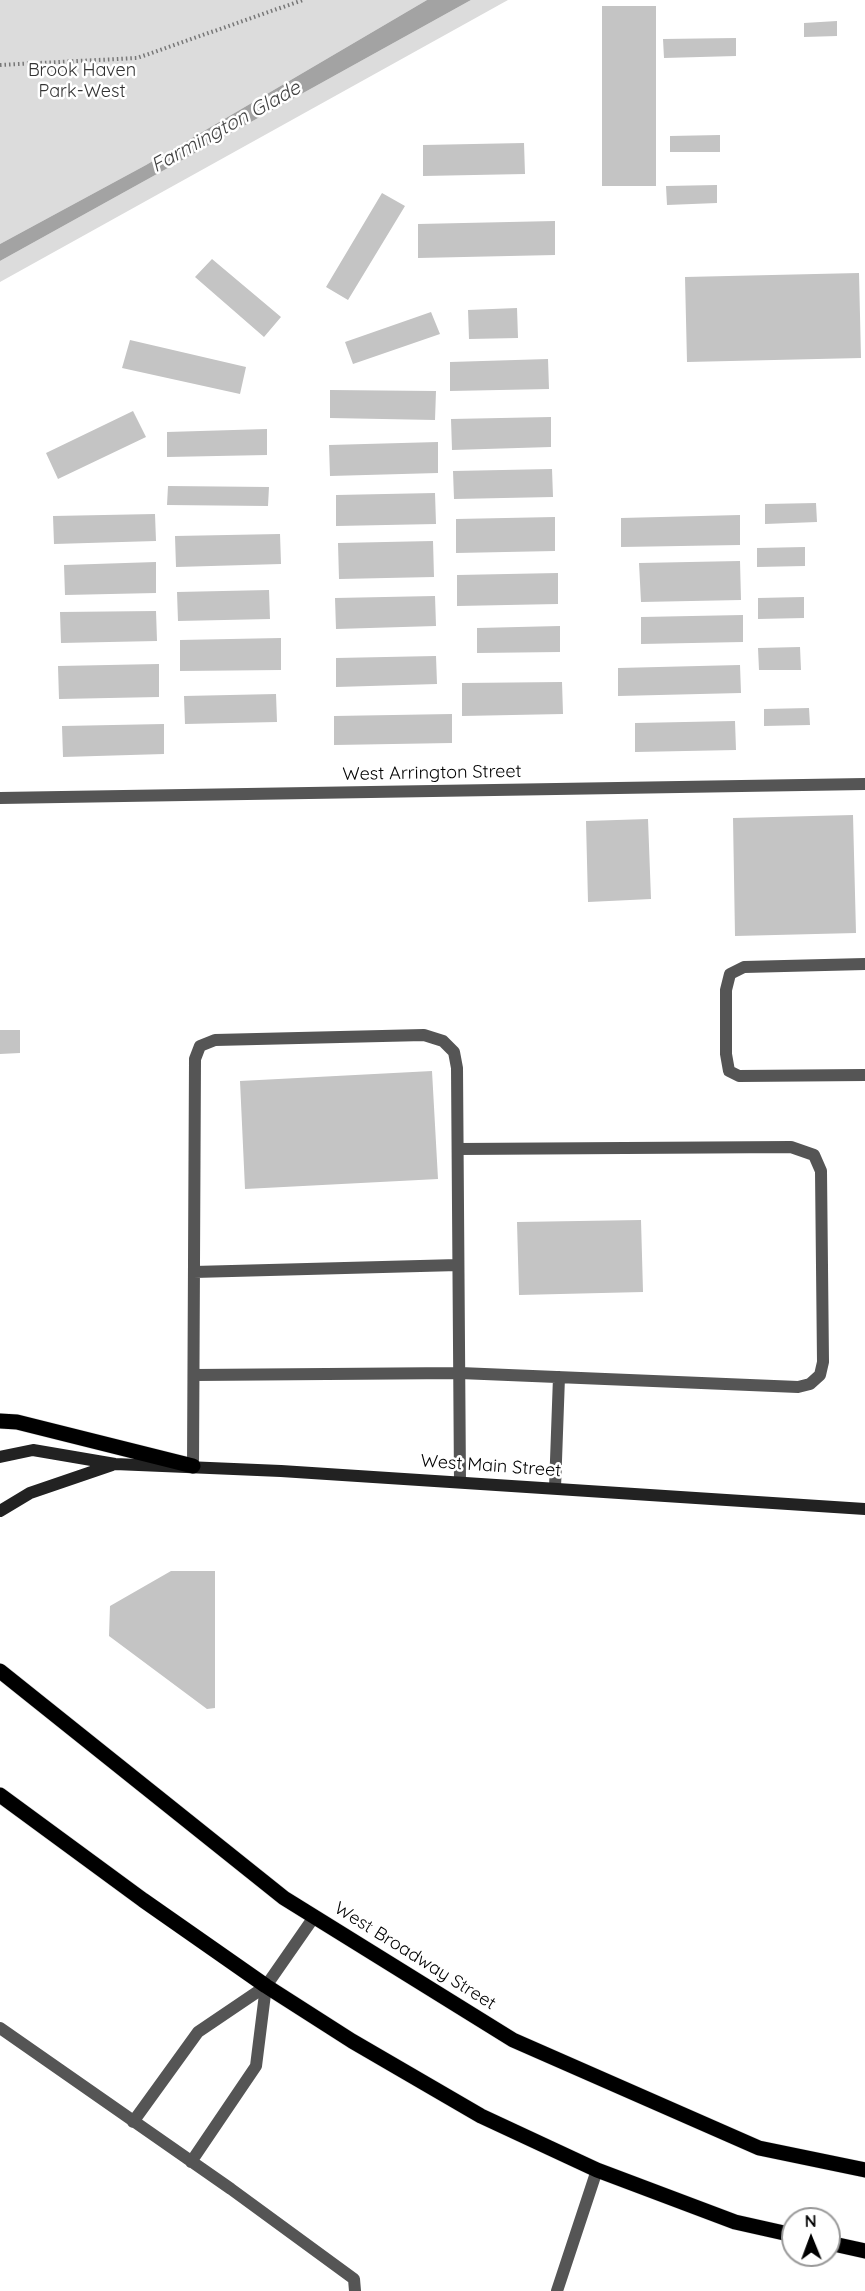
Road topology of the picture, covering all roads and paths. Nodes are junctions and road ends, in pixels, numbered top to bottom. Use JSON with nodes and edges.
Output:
{"nodes":[{"id":1,"x":303,"y":0,"type":"edge"},
{"id":2,"x":0,"y":65,"type":"edge"},
{"id":3,"x":865,"y":784,"type":"edge"},
{"id":4,"x":0,"y":798,"type":"edge"},
{"id":5,"x":865,"y":964,"type":"edge"},
{"id":6,"x":865,"y":1075,"type":"edge"},
{"id":7,"x":458,"y":1149,"type":"junction"},
{"id":8,"x":458,"y":1265,"type":"junction"},
{"id":9,"x":194,"y":1272,"type":"junction"},
{"id":10,"x":460,"y":1373,"type":"junction"},
{"id":11,"x":194,"y":1375,"type":"junction"},
{"id":12,"x":559,"y":1377,"type":"junction"},
{"id":13,"x":0,"y":1421,"type":"edge"},
{"id":14,"x":0,"y":1457,"type":"edge"},
{"id":15,"x":115,"y":1464,"type":"junction"},
{"id":16,"x":193,"y":1466,"type":"junction"},
{"id":17,"x":460,"y":1482,"type":"junction"},
{"id":18,"x":555,"y":1488,"type":"junction"},
{"id":19,"x":865,"y":1509,"type":"edge"},
{"id":20,"x":0,"y":1511,"type":"edge"},
{"id":21,"x":0,"y":1671,"type":"edge"},
{"id":22,"x":0,"y":1795,"type":"edge"},
{"id":23,"x":314,"y":1917,"type":"junction"},
{"id":24,"x":266,"y":1986,"type":"junction"},
{"id":25,"x":0,"y":2028,"type":"edge"},
{"id":26,"x":134,"y":2122,"type":"junction"},
{"id":27,"x":191,"y":2162,"type":"junction"},
{"id":28,"x":597,"y":2170,"type":"junction"},
{"id":29,"x":865,"y":2170,"type":"edge"},
{"id":30,"x":781,"y":2232,"type":"edge"},
{"id":31,"x":841,"y":2246,"type":"edge"},
{"id":32,"x":865,"y":2251,"type":"edge"},
{"id":33,"x":355,"y":2291,"type":"edge"},
{"id":34,"x":557,"y":2291,"type":"edge"}],
"edges":[{"from":1,"to":2,"type":"path"},
{"from":3,"to":4,"type":"street","name":"West Arrington Street"},
{"from":5,"to":6,"type":"street"},
{"from":7,"to":8,"type":"street"},
{"from":7,"to":9,"type":"street"},
{"from":7,"to":12,"type":"street"},
{"from":8,"to":9,"type":"street"},
{"from":8,"to":10,"type":"street"},
{"from":9,"to":11,"type":"street"},
{"from":10,"to":11,"type":"street"},
{"from":10,"to":12,"type":"street"},
{"from":10,"to":17,"type":"street"},
{"from":11,"to":16,"type":"street"},
{"from":12,"to":18,"type":"street"},
{"from":13,"to":16,"type":"main road"},
{"from":14,"to":15,"type":"main road","name":"West Main Street"},
{"from":15,"to":16,"type":"main road","name":"West Main Street"},
{"from":15,"to":20,"type":"main road","name":"West Main Street"},
{"from":16,"to":17,"type":"main road","name":"West Main Street"},
{"from":17,"to":18,"type":"main road","name":"West Main Street"},
{"from":18,"to":19,"type":"main road","name":"West Main Street"},
{"from":21,"to":23,"type":"main road","name":"West Broadway Street"},
{"from":22,"to":24,"type":"main road"},
{"from":23,"to":24,"type":"street"},
{"from":23,"to":29,"type":"main road","name":"West Broadway Street"},
{"from":24,"to":26,"type":"street"},
{"from":24,"to":27,"type":"street"},
{"from":24,"to":28,"type":"main road"},
{"from":25,"to":26,"type":"street"},
{"from":26,"to":27,"type":"street"},
{"from":27,"to":33,"type":"street"},
{"from":28,"to":30,"type":"main road"},
{"from":28,"to":34,"type":"street"},
{"from":31,"to":32,"type":"main road"}]}
